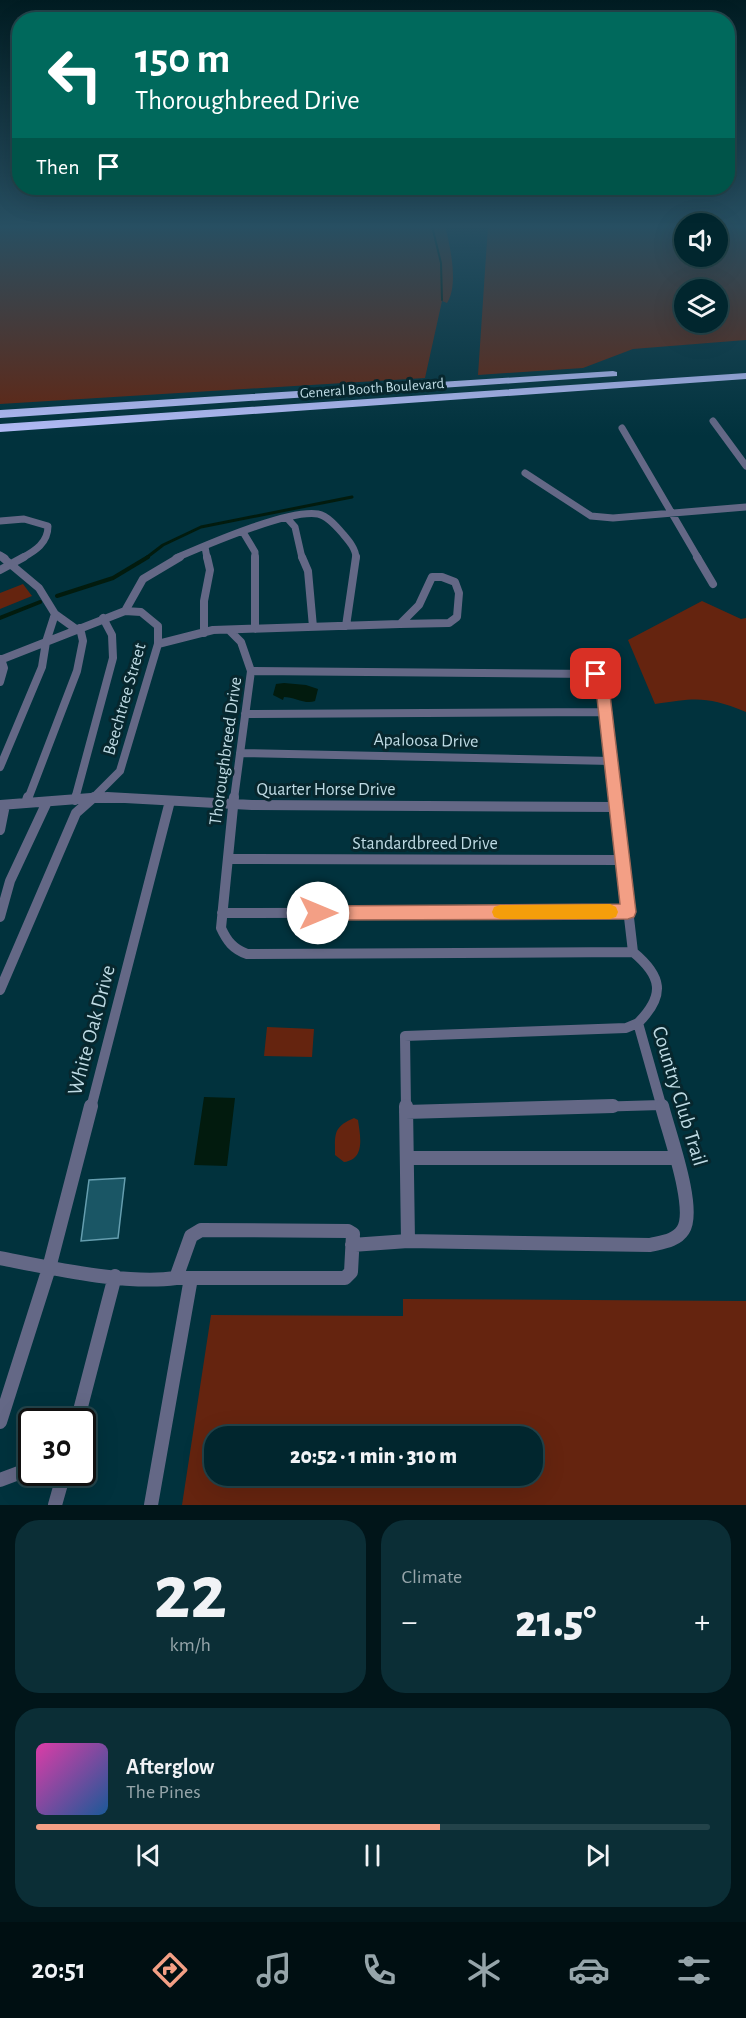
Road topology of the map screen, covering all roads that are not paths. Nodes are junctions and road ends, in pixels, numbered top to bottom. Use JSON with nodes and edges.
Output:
{"nodes":[{"id":1,"x":746,"y":364,"type":"edge"},
{"id":2,"x":746,"y":376,"type":"edge"},
{"id":3,"x":0,"y":414,"type":"edge"},
{"id":4,"x":713,"y":422,"type":"dead end"},
{"id":5,"x":0,"y":428,"type":"edge"},
{"id":6,"x":622,"y":428,"type":"dead end"},
{"id":7,"x":746,"y":466,"type":"edge"},
{"id":8,"x":525,"y":473,"type":"dead end"},
{"id":9,"x":746,"y":501,"type":"edge"},
{"id":10,"x":746,"y":507,"type":"edge"},
{"id":11,"x":670,"y":510,"type":"junction"},
{"id":12,"x":286,"y":518,"type":"junction"},
{"id":13,"x":0,"y":520,"type":"edge"},
{"id":14,"x":243,"y":532,"type":"junction"},
{"id":15,"x":205,"y":547,"type":"junction"},
{"id":16,"x":0,"y":555,"type":"edge"},
{"id":17,"x":13,"y":565,"type":"junction"},
{"id":18,"x":0,"y":570,"type":"edge"},
{"id":19,"x":713,"y":584,"type":"dead end"},
{"id":20,"x":125,"y":611,"type":"junction"},
{"id":21,"x":55,"y":614,"type":"junction"},
{"id":22,"x":103,"y":618,"type":"junction"},
{"id":23,"x":399,"y":625,"type":"junction"},
{"id":24,"x":346,"y":626,"type":"junction"},
{"id":25,"x":313,"y":627,"type":"junction"},
{"id":26,"x":78,"y":629,"type":"junction"},
{"id":27,"x":255,"y":629,"type":"junction"},
{"id":28,"x":226,"y":630,"type":"junction"},
{"id":29,"x":204,"y":633,"type":"junction"},
{"id":30,"x":46,"y":642,"type":"junction"},
{"id":31,"x":159,"y":644,"type":"junction"},
{"id":32,"x":1,"y":660,"type":"edge"},
{"id":33,"x":251,"y":671,"type":"junction"},
{"id":34,"x":0,"y":682,"type":"edge"},
{"id":35,"x":605,"y":712,"type":"junction"},
{"id":36,"x":245,"y":714,"type":"junction"},
{"id":37,"x":240,"y":753,"type":"junction"},
{"id":38,"x":611,"y":761,"type":"junction"},
{"id":39,"x":0,"y":767,"type":"edge"},
{"id":40,"x":90,"y":799,"type":"junction"},
{"id":41,"x":75,"y":800,"type":"junction"},
{"id":42,"x":170,"y":801,"type":"junction"},
{"id":43,"x":47,"y":802,"type":"junction"},
{"id":44,"x":26,"y":803,"type":"junction"},
{"id":45,"x":233,"y":804,"type":"junction"},
{"id":46,"x":2,"y":805,"type":"edge"},
{"id":47,"x":616,"y":807,"type":"junction"},
{"id":48,"x":0,"y":830,"type":"edge"},
{"id":49,"x":228,"y":859,"type":"junction"},
{"id":50,"x":622,"y":860,"type":"junction"},
{"id":51,"x":628,"y":912,"type":"junction"},
{"id":52,"x":222,"y":913,"type":"junction"},
{"id":53,"x":0,"y":917,"type":"edge"},
{"id":54,"x":633,"y":952,"type":"junction"},
{"id":55,"x":0,"y":990,"type":"edge"},
{"id":56,"x":638,"y":1023,"type":"junction"},
{"id":57,"x":661,"y":1105,"type":"junction"},
{"id":58,"x":406,"y":1112,"type":"junction"},
{"id":59,"x":407,"y":1158,"type":"junction"},
{"id":60,"x":676,"y":1158,"type":"junction"},
{"id":61,"x":408,"y":1241,"type":"junction"},
{"id":62,"x":352,"y":1245,"type":"junction"},
{"id":63,"x":0,"y":1258,"type":"edge"},
{"id":64,"x":49,"y":1268,"type":"junction"},
{"id":65,"x":115,"y":1276,"type":"junction"},
{"id":66,"x":176,"y":1278,"type":"junction"},
{"id":67,"x":191,"y":1278,"type":"junction"},
{"id":68,"x":81,"y":1408,"type":"edge"},
{"id":69,"x":0,"y":1422,"type":"edge"},
{"id":70,"x":18,"y":1473,"type":"edge"},
{"id":71,"x":0,"y":1480,"type":"edge"},
{"id":72,"x":60,"y":1486,"type":"edge"},
{"id":73,"x":55,"y":1505,"type":"edge"},
{"id":74,"x":152,"y":1505,"type":"edge"}],
"edges":[{"from":1,"to":3,"type":"highway","name":"General Booth Boulevard"},
{"from":2,"to":5,"type":"highway","name":"General Booth Boulevard"},
{"from":4,"to":7,"type":"street"},
{"from":6,"to":11,"type":"street"},
{"from":8,"to":11,"type":"street"},
{"from":9,"to":11,"type":"street"},
{"from":10,"to":11,"type":"street"},
{"from":11,"to":19,"type":"street"},
{"from":12,"to":14,"type":"street"},
{"from":12,"to":24,"type":"street"},
{"from":12,"to":25,"type":"street"},
{"from":13,"to":17,"type":"street"},
{"from":14,"to":15,"type":"street"},
{"from":14,"to":27,"type":"street"},
{"from":15,"to":20,"type":"street"},
{"from":15,"to":29,"type":"street"},
{"from":16,"to":17,"type":"street"},
{"from":17,"to":18,"type":"street"},
{"from":17,"to":21,"type":"street"},
{"from":20,"to":22,"type":"street"},
{"from":20,"to":31,"type":"street","name":"Beechtree Street"},
{"from":21,"to":26,"type":"street"},
{"from":21,"to":30,"type":"street"},
{"from":22,"to":26,"type":"street"},
{"from":22,"to":41,"type":"street"},
{"from":23,"to":23,"type":"street"},
{"from":23,"to":24,"type":"street"},
{"from":24,"to":25,"type":"street"},
{"from":25,"to":27,"type":"street"},
{"from":26,"to":30,"type":"street"},
{"from":26,"to":44,"type":"street"},
{"from":27,"to":28,"type":"street"},
{"from":28,"to":29,"type":"street"},
{"from":28,"to":33,"type":"street"},
{"from":29,"to":31,"type":"street"},
{"from":30,"to":32,"type":"street"},
{"from":30,"to":39,"type":"street"},
{"from":31,"to":40,"type":"street","name":"Beechtree Street"},
{"from":32,"to":34,"type":"street"},
{"from":33,"to":35,"type":"street","name":"Thoroughbreed Drive"},
{"from":33,"to":36,"type":"street","name":"Thoroughbreed Drive"},
{"from":35,"to":36,"type":"street"},
{"from":35,"to":38,"type":"street","name":"Thoroughbreed Drive"},
{"from":36,"to":37,"type":"street","name":"Thoroughbreed Drive"},
{"from":37,"to":38,"type":"street","name":"Apaloosa Drive"},
{"from":37,"to":45,"type":"street","name":"Thoroughbreed Drive"},
{"from":38,"to":47,"type":"street","name":"Thoroughbreed Drive"},
{"from":40,"to":41,"type":"street","name":"Quarter Horse Drive"},
{"from":40,"to":42,"type":"street","name":"Quarter Horse Drive"},
{"from":40,"to":55,"type":"street","name":"Beechtree Street"},
{"from":41,"to":43,"type":"street","name":"Quarter Horse Drive"},
{"from":42,"to":45,"type":"street","name":"Quarter Horse Drive"},
{"from":42,"to":64,"type":"street","name":"White Oak Drive"},
{"from":43,"to":44,"type":"street","name":"Quarter Horse Drive"},
{"from":43,"to":53,"type":"street"},
{"from":44,"to":46,"type":"street","name":"Quarter Horse Drive"},
{"from":45,"to":47,"type":"street","name":"Quarter Horse Drive"},
{"from":45,"to":49,"type":"street","name":"Thoroughbreed Drive"},
{"from":46,"to":48,"type":"street"},
{"from":47,"to":50,"type":"street","name":"Thoroughbreed Drive"},
{"from":49,"to":50,"type":"street","name":"Standardbreed Drive"},
{"from":49,"to":52,"type":"street","name":"Thoroughbreed Drive"},
{"from":50,"to":51,"type":"street","name":"Thoroughbreed Drive"},
{"from":51,"to":52,"type":"street"},
{"from":51,"to":54,"type":"street","name":"Thoroughbreed Drive"},
{"from":52,"to":54,"type":"street","name":"Thoroughbreed Drive"},
{"from":54,"to":56,"type":"street"},
{"from":56,"to":57,"type":"street","name":"Country Club Trail"},
{"from":56,"to":58,"type":"street","name":"Country Club Trail"},
{"from":57,"to":58,"type":"street"},
{"from":57,"to":60,"type":"street","name":"Country Club Trail"},
{"from":58,"to":59,"type":"street","name":"Country Club Trail"},
{"from":59,"to":60,"type":"street"},
{"from":59,"to":61,"type":"street","name":"Country Club Trail"},
{"from":60,"to":61,"type":"street","name":"Country Club Trail"},
{"from":61,"to":62,"type":"street","name":"Country Club Trail"},
{"from":62,"to":66,"type":"street"},
{"from":62,"to":67,"type":"street"},
{"from":63,"to":64,"type":"street"},
{"from":64,"to":65,"type":"street"},
{"from":64,"to":69,"type":"street","name":"White Oak Drive"},
{"from":65,"to":66,"type":"street"},
{"from":65,"to":68,"type":"street"},
{"from":66,"to":67,"type":"street"},
{"from":67,"to":74,"type":"street"},
{"from":70,"to":71,"type":"street"},
{"from":72,"to":73,"type":"street"}]}
